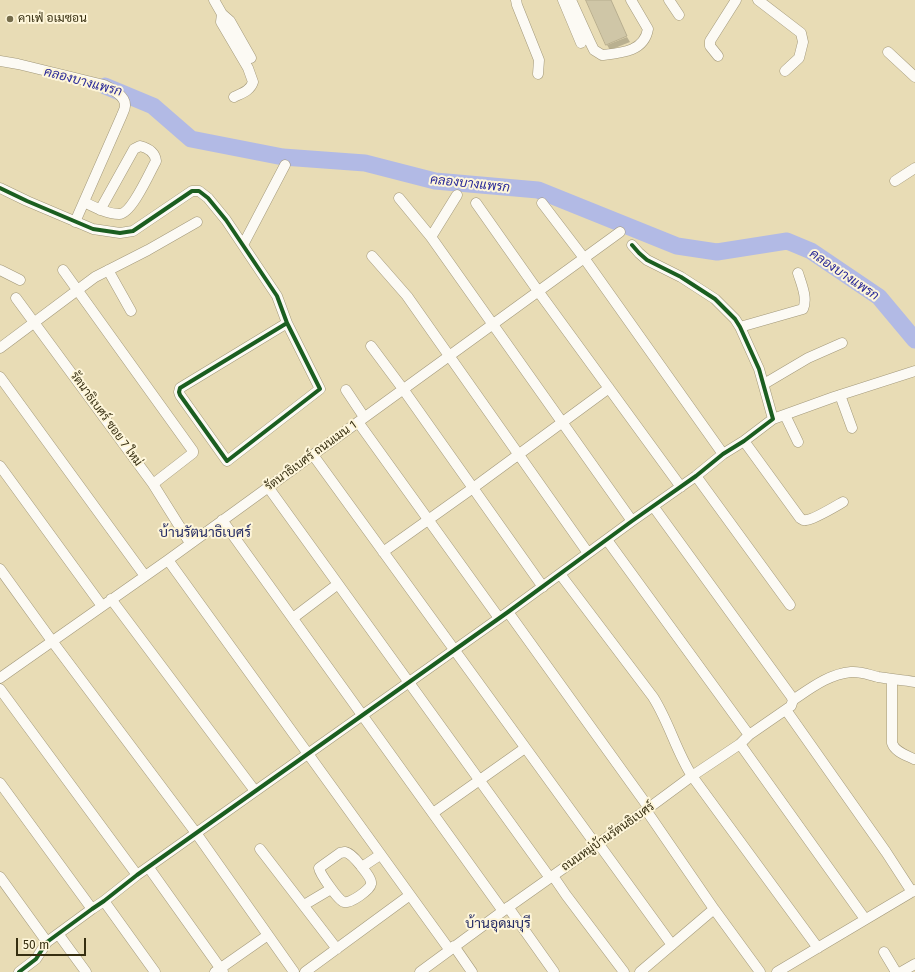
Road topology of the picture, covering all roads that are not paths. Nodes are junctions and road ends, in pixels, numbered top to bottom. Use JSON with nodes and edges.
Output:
{"nodes":[{"id":1,"x":214,"y":0,"type":"edge"},
{"id":2,"x":516,"y":0,"type":"edge"},
{"id":3,"x":563,"y":0,"type":"edge"},
{"id":4,"x":571,"y":0,"type":"edge"},
{"id":5,"x":631,"y":0,"type":"edge"},
{"id":6,"x":669,"y":0,"type":"edge"},
{"id":7,"x":736,"y":0,"type":"edge"},
{"id":8,"x":758,"y":0,"type":"edge"},
{"id":9,"x":222,"y":14,"type":"junction"},
{"id":10,"x":679,"y":15,"type":"dead end"},
{"id":11,"x":581,"y":43,"type":"dead end"},
{"id":12,"x":888,"y":52,"type":"dead end"},
{"id":13,"x":718,"y":56,"type":"dead end"},
{"id":14,"x":251,"y":58,"type":"dead end"},
{"id":15,"x":0,"y":61,"type":"edge"},
{"id":16,"x":785,"y":71,"type":"dead end"},
{"id":17,"x":538,"y":74,"type":"dead end"},
{"id":18,"x":915,"y":77,"type":"edge"},
{"id":19,"x":234,"y":97,"type":"dead end"},
{"id":20,"x":285,"y":165,"type":"dead end"},
{"id":21,"x":915,"y":168,"type":"edge"},
{"id":22,"x":895,"y":181,"type":"dead end"},
{"id":23,"x":0,"y":188,"type":"edge"},
{"id":24,"x":457,"y":195,"type":"dead end"},
{"id":25,"x":399,"y":198,"type":"dead end"},
{"id":26,"x":84,"y":202,"type":"junction"},
{"id":27,"x":476,"y":203,"type":"dead end"},
{"id":28,"x":542,"y":203,"type":"dead end"},
{"id":29,"x":100,"y":210,"type":"junction"},
{"id":30,"x":74,"y":222,"type":"junction"},
{"id":31,"x":197,"y":222,"type":"dead end"},
{"id":32,"x":620,"y":232,"type":"dead end"},
{"id":33,"x":431,"y":237,"type":"junction"},
{"id":34,"x":632,"y":245,"type":"dead end"},
{"id":35,"x":243,"y":246,"type":"junction"},
{"id":36,"x":372,"y":256,"type":"dead end"},
{"id":37,"x":584,"y":258,"type":"junction"},
{"id":38,"x":0,"y":270,"type":"edge"},
{"id":39,"x":63,"y":270,"type":"dead end"},
{"id":40,"x":108,"y":270,"type":"junction"},
{"id":41,"x":798,"y":272,"type":"dead end"},
{"id":42,"x":20,"y":280,"type":"dead end"},
{"id":43,"x":78,"y":291,"type":"junction"},
{"id":44,"x":538,"y":291,"type":"junction"},
{"id":45,"x":16,"y":298,"type":"dead end"},
{"id":46,"x":131,"y":311,"type":"dead end"},
{"id":47,"x":34,"y":321,"type":"junction"},
{"id":48,"x":287,"y":323,"type":"junction"},
{"id":49,"x":494,"y":324,"type":"junction"},
{"id":50,"x":740,"y":327,"type":"junction"},
{"id":51,"x":842,"y":343,"type":"dead end"},
{"id":52,"x":371,"y":346,"type":"dead end"},
{"id":53,"x":0,"y":348,"type":"edge"},
{"id":54,"x":448,"y":357,"type":"junction"},
{"id":55,"x":915,"y":371,"type":"edge"},
{"id":56,"x":0,"y":377,"type":"edge"},
{"id":57,"x":764,"y":384,"type":"junction"},
{"id":58,"x":609,"y":388,"type":"junction"},
{"id":59,"x":403,"y":389,"type":"junction"},
{"id":60,"x":346,"y":390,"type":"dead end"},
{"id":61,"x":840,"y":395,"type":"junction"},
{"id":62,"x":785,"y":415,"type":"junction"},
{"id":63,"x":361,"y":419,"type":"junction"},
{"id":64,"x":773,"y":419,"type":"junction"},
{"id":65,"x":563,"y":422,"type":"junction"},
{"id":66,"x":852,"y":428,"type":"dead end"},
{"id":67,"x":744,"y":441,"type":"junction"},
{"id":68,"x":798,"y":442,"type":"dead end"},
{"id":69,"x":313,"y":454,"type":"junction"},
{"id":70,"x":723,"y":454,"type":"junction"},
{"id":71,"x":518,"y":455,"type":"junction"},
{"id":72,"x":0,"y":466,"type":"edge"},
{"id":73,"x":696,"y":476,"type":"junction"},
{"id":74,"x":153,"y":484,"type":"junction"},
{"id":75,"x":268,"y":487,"type":"junction"},
{"id":76,"x":681,"y":487,"type":"junction"},
{"id":77,"x":473,"y":488,"type":"junction"},
{"id":78,"x":843,"y":502,"type":"dead end"},
{"id":79,"x":653,"y":506,"type":"junction"},
{"id":80,"x":429,"y":519,"type":"junction"},
{"id":81,"x":222,"y":520,"type":"junction"},
{"id":82,"x":632,"y":521,"type":"junction"},
{"id":83,"x":607,"y":540,"type":"junction"},
{"id":84,"x":190,"y":543,"type":"junction"},
{"id":85,"x":383,"y":552,"type":"junction"},
{"id":86,"x":588,"y":554,"type":"junction"},
{"id":87,"x":168,"y":560,"type":"junction"},
{"id":88,"x":0,"y":569,"type":"edge"},
{"id":89,"x":560,"y":574,"type":"junction"},
{"id":90,"x":145,"y":576,"type":"junction"},
{"id":91,"x":338,"y":584,"type":"junction"},
{"id":92,"x":543,"y":587,"type":"junction"},
{"id":93,"x":111,"y":600,"type":"junction"},
{"id":94,"x":790,"y":605,"type":"dead end"},
{"id":95,"x":102,"y":606,"type":"junction"},
{"id":96,"x":508,"y":612,"type":"junction"},
{"id":97,"x":293,"y":618,"type":"junction"},
{"id":98,"x":500,"y":618,"type":"junction"},
{"id":99,"x":52,"y":641,"type":"junction"},
{"id":100,"x":454,"y":650,"type":"junction"},
{"id":101,"x":1,"y":675,"type":"edge"},
{"id":102,"x":892,"y":679,"type":"junction"},
{"id":103,"x":408,"y":682,"type":"junction"},
{"id":104,"x":915,"y":682,"type":"edge"},
{"id":105,"x":0,"y":689,"type":"edge"},
{"id":106,"x":793,"y":700,"type":"junction"},
{"id":107,"x":786,"y":710,"type":"junction"},
{"id":108,"x":362,"y":714,"type":"junction"},
{"id":109,"x":750,"y":736,"type":"junction"},
{"id":110,"x":740,"y":744,"type":"junction"},
{"id":111,"x":525,"y":748,"type":"junction"},
{"id":112,"x":308,"y":754,"type":"junction"},
{"id":113,"x":914,"y":759,"type":"edge"},
{"id":114,"x":692,"y":776,"type":"junction"},
{"id":115,"x":479,"y":781,"type":"junction"},
{"id":116,"x":0,"y":783,"type":"edge"},
{"id":117,"x":255,"y":791,"type":"junction"},
{"id":118,"x":647,"y":809,"type":"junction"},
{"id":119,"x":433,"y":813,"type":"junction"},
{"id":120,"x":196,"y":833,"type":"junction"},
{"id":121,"x":597,"y":844,"type":"junction"},
{"id":122,"x":260,"y":848,"type":"dead end"},
{"id":123,"x":380,"y":855,"type":"junction"},
{"id":124,"x":362,"y":867,"type":"junction"},
{"id":125,"x":148,"y":868,"type":"junction"},
{"id":126,"x":137,"y":875,"type":"junction"},
{"id":127,"x":0,"y":877,"type":"edge"},
{"id":128,"x":552,"y":877,"type":"junction"},
{"id":129,"x":331,"y":889,"type":"junction"},
{"id":130,"x":913,"y":891,"type":"edge"},
{"id":131,"x":410,"y":895,"type":"junction"},
{"id":132,"x":104,"y":901,"type":"junction"},
{"id":133,"x":304,"y":905,"type":"junction"},
{"id":134,"x":92,"y":909,"type":"junction"},
{"id":135,"x":505,"y":909,"type":"junction"},
{"id":136,"x":714,"y":909,"type":"junction"},
{"id":137,"x":865,"y":919,"type":"junction"},
{"id":138,"x":59,"y":935,"type":"junction"},
{"id":139,"x":268,"y":935,"type":"junction"},
{"id":140,"x":47,"y":942,"type":"junction"},
{"id":141,"x":672,"y":944,"type":"junction"},
{"id":142,"x":452,"y":948,"type":"junction"},
{"id":143,"x":818,"y":948,"type":"junction"},
{"id":144,"x":338,"y":949,"type":"junction"},
{"id":145,"x":884,"y":952,"type":"dead end"},
{"id":146,"x":915,"y":964,"type":"edge"},
{"id":147,"x":220,"y":971,"type":"edge"},
{"id":148,"x":19,"y":972,"type":"edge"},
{"id":149,"x":86,"y":972,"type":"edge"},
{"id":150,"x":156,"y":972,"type":"edge"},
{"id":151,"x":294,"y":972,"type":"edge"},
{"id":152,"x":305,"y":972,"type":"edge"},
{"id":153,"x":420,"y":972,"type":"edge"},
{"id":154,"x":472,"y":972,"type":"edge"},
{"id":155,"x":554,"y":972,"type":"edge"},
{"id":156,"x":624,"y":972,"type":"edge"},
{"id":157,"x":640,"y":972,"type":"edge"},
{"id":158,"x":760,"y":972,"type":"edge"},
{"id":159,"x":777,"y":972,"type":"edge"},
{"id":160,"x":896,"y":972,"type":"edge"},
{"id":161,"x":901,"y":972,"type":"edge"}],
"edges":[{"from":1,"to":9,"type":"street"},
{"from":2,"to":17,"type":"street"},
{"from":3,"to":11,"type":"street"},
{"from":4,"to":5,"type":"street"},
{"from":6,"to":10,"type":"street"},
{"from":7,"to":13,"type":"street"},
{"from":8,"to":16,"type":"street"},
{"from":9,"to":14,"type":"street"},
{"from":9,"to":19,"type":"street"},
{"from":12,"to":18,"type":"street"},
{"from":15,"to":26,"type":"street"},
{"from":20,"to":35,"type":"street"},
{"from":21,"to":22,"type":"street"},
{"from":23,"to":30,"type":"street"},
{"from":24,"to":33,"type":"street"},
{"from":25,"to":33,"type":"street"},
{"from":26,"to":29,"type":"street"},
{"from":26,"to":30,"type":"street"},
{"from":27,"to":44,"type":"street"},
{"from":28,"to":37,"type":"street"},
{"from":29,"to":29,"type":"street"},
{"from":30,"to":35,"type":"street"},
{"from":31,"to":40,"type":"street"},
{"from":32,"to":37,"type":"street","name":"รัตนาธิเบศร์ ถนนเมน 1"},
{"from":33,"to":49,"type":"street"},
{"from":34,"to":50,"type":"street"},
{"from":35,"to":48,"type":"street"},
{"from":36,"to":54,"type":"street"},
{"from":37,"to":44,"type":"street","name":"รัตนาธิเบศร์ ถนนเมน 1"},
{"from":37,"to":70,"type":"street"},
{"from":38,"to":42,"type":"street"},
{"from":39,"to":43,"type":"street"},
{"from":40,"to":43,"type":"street"},
{"from":40,"to":46,"type":"street"},
{"from":41,"to":50,"type":"street"},
{"from":43,"to":47,"type":"street"},
{"from":43,"to":74,"type":"street"},
{"from":44,"to":49,"type":"street","name":"รัตนาธิเบศร์ ถนนเมน 1"},
{"from":44,"to":58,"type":"street"},
{"from":45,"to":47,"type":"street","name":"รัตนาธิเบศร์ ซอย 7 ใหม่"},
{"from":47,"to":53,"type":"street"},
{"from":47,"to":74,"type":"street","name":"รัตนาธิเบศร์ ซอย 7 ใหม่"},
{"from":48,"to":48,"type":"street"},
{"from":49,"to":54,"type":"street","name":"รัตนาธิเบศร์ ถนนเมน 1"},
{"from":49,"to":65,"type":"street"},
{"from":50,"to":57,"type":"street"},
{"from":51,"to":57,"type":"street"},
{"from":52,"to":59,"type":"street"},
{"from":54,"to":59,"type":"street","name":"รัตนาธิเบศร์ ถนนเมน 1"},
{"from":54,"to":71,"type":"street"},
{"from":55,"to":61,"type":"street"},
{"from":56,"to":90,"type":"street"},
{"from":57,"to":64,"type":"street"},
{"from":58,"to":65,"type":"street"},
{"from":58,"to":76,"type":"street"},
{"from":59,"to":63,"type":"street","name":"รัตนาธิเบศร์ ถนนเมน 1"},
{"from":59,"to":77,"type":"street"},
{"from":60,"to":63,"type":"street"},
{"from":61,"to":62,"type":"street"},
{"from":61,"to":66,"type":"street"},
{"from":62,"to":64,"type":"street"},
{"from":62,"to":68,"type":"street"},
{"from":63,"to":69,"type":"street","name":"รัตนาธิเบศร์ ถนนเมน 1"},
{"from":63,"to":80,"type":"street"},
{"from":64,"to":67,"type":"street"},
{"from":65,"to":71,"type":"street"},
{"from":65,"to":82,"type":"street"},
{"from":67,"to":70,"type":"street"},
{"from":67,"to":78,"type":"street"},
{"from":69,"to":75,"type":"street","name":"รัตนาธิเบศร์ ถนนเมน 1"},
{"from":69,"to":85,"type":"street"},
{"from":70,"to":73,"type":"street"},
{"from":71,"to":77,"type":"street"},
{"from":71,"to":86,"type":"street"},
{"from":72,"to":95,"type":"street"},
{"from":73,"to":76,"type":"street"},
{"from":73,"to":94,"type":"street"},
{"from":74,"to":84,"type":"street","name":"รัตนาธิเบศร์ ซอย 7 ใหม่"},
{"from":75,"to":81,"type":"street","name":"รัตนาธิเบศร์ ถนนเมน 1"},
{"from":75,"to":91,"type":"street"},
{"from":76,"to":79,"type":"street"},
{"from":77,"to":80,"type":"street"},
{"from":77,"to":92,"type":"street"},
{"from":79,"to":82,"type":"street"},
{"from":79,"to":106,"type":"street"},
{"from":80,"to":85,"type":"street"},
{"from":80,"to":98,"type":"street"},
{"from":81,"to":84,"type":"street","name":"รัตนาธิเบศร์ ถนนเมน 1"},
{"from":81,"to":97,"type":"street"},
{"from":82,"to":83,"type":"street"},
{"from":83,"to":86,"type":"street"},
{"from":83,"to":109,"type":"street"},
{"from":84,"to":87,"type":"street","name":"รัตนาธิเบศร์ ถนนเมน 1"},
{"from":85,"to":100,"type":"street"},
{"from":86,"to":89,"type":"street"},
{"from":87,"to":90,"type":"street","name":"รัตนาธิเบศร์ ถนนเมน 1"},
{"from":87,"to":112,"type":"street"},
{"from":88,"to":99,"type":"street"},
{"from":89,"to":92,"type":"street"},
{"from":89,"to":114,"type":"street"},
{"from":90,"to":93,"type":"street","name":"รัตนาธิเบศร์ ถนนเมน 1"},
{"from":91,"to":97,"type":"street"},
{"from":91,"to":103,"type":"street"},
{"from":92,"to":96,"type":"street"},
{"from":93,"to":95,"type":"street","name":"รัตนาธิเบศร์ ถนนเมน 1"},
{"from":93,"to":117,"type":"street"},
{"from":95,"to":99,"type":"street","name":"รัตนาธิเบศร์ ถนนเมน 1"},
{"from":96,"to":98,"type":"street"},
{"from":96,"to":118,"type":"street"},
{"from":97,"to":108,"type":"street"},
{"from":98,"to":100,"type":"street"},
{"from":99,"to":101,"type":"street","name":"รัตนาธิเบศร์ ถนนเมน 1"},
{"from":99,"to":120,"type":"street"},
{"from":100,"to":103,"type":"street"},
{"from":100,"to":111,"type":"street"},
{"from":102,"to":104,"type":"street"},
{"from":102,"to":106,"type":"street"},
{"from":102,"to":113,"type":"street"},
{"from":103,"to":108,"type":"street"},
{"from":103,"to":115,"type":"street"},
{"from":105,"to":126,"type":"street"},
{"from":106,"to":107,"type":"street","name":"ถนนหมู่บ้านรัตนธิเบศร์"},
{"from":107,"to":109,"type":"street","name":"ถนนหมู่บ้านรัตนธิเบศร์"},
{"from":107,"to":130,"type":"street"},
{"from":108,"to":112,"type":"street"},
{"from":108,"to":119,"type":"street"},
{"from":109,"to":110,"type":"street","name":"ถนนหมู่บ้านรัตนธิเบศร์"},
{"from":110,"to":114,"type":"street","name":"ถนนหมู่บ้านรัตนธิเบศร์"},
{"from":110,"to":137,"type":"street"},
{"from":111,"to":115,"type":"street"},
{"from":111,"to":121,"type":"street"},
{"from":112,"to":117,"type":"street"},
{"from":112,"to":123,"type":"street"},
{"from":114,"to":118,"type":"street","name":"ถนนหมู่บ้านรัตนธิเบศร์"},
{"from":114,"to":143,"type":"street"},
{"from":115,"to":119,"type":"street"},
{"from":115,"to":128,"type":"street"},
{"from":116,"to":134,"type":"street"},
{"from":117,"to":120,"type":"street"},
{"from":118,"to":121,"type":"street","name":"ถนนหมู่บ้านรัตนธิเบศร์"},
{"from":118,"to":136,"type":"street"},
{"from":119,"to":135,"type":"street"},
{"from":120,"to":125,"type":"street"},
{"from":120,"to":139,"type":"street"},
{"from":121,"to":128,"type":"street","name":"ถนนหมู่บ้านรัตนธิเบศร์"},
{"from":121,"to":141,"type":"street"},
{"from":122,"to":133,"type":"street"},
{"from":123,"to":124,"type":"street"},
{"from":123,"to":131,"type":"street"},
{"from":124,"to":129,"type":"street"},
{"from":124,"to":129,"type":"street"},
{"from":125,"to":126,"type":"street"},
{"from":125,"to":147,"type":"street"},
{"from":126,"to":132,"type":"street"},
{"from":127,"to":140,"type":"street"},
{"from":128,"to":135,"type":"street","name":"ถนนหมู่บ้านรัตนธิเบศร์"},
{"from":128,"to":156,"type":"street"},
{"from":129,"to":133,"type":"street"},
{"from":130,"to":137,"type":"street"},
{"from":131,"to":142,"type":"street"},
{"from":131,"to":144,"type":"street"},
{"from":132,"to":134,"type":"street"},
{"from":132,"to":150,"type":"street"},
{"from":133,"to":144,"type":"street"},
{"from":134,"to":138,"type":"street"},
{"from":135,"to":142,"type":"street","name":"ถนนหมู่บ้านรัตนธิเบศร์"},
{"from":135,"to":155,"type":"street"},
{"from":136,"to":141,"type":"street"},
{"from":136,"to":158,"type":"street"},
{"from":137,"to":143,"type":"street"},
{"from":138,"to":140,"type":"street"},
{"from":138,"to":149,"type":"street"},
{"from":139,"to":147,"type":"street"},
{"from":139,"to":151,"type":"street"},
{"from":140,"to":148,"type":"street"},
{"from":141,"to":157,"type":"street"},
{"from":142,"to":153,"type":"street","name":"ถนนหมู่บ้านรัตนธิเบศร์"},
{"from":142,"to":154,"type":"street"},
{"from":143,"to":159,"type":"street"},
{"from":144,"to":152,"type":"street"},
{"from":145,"to":160,"type":"street"},
{"from":146,"to":161,"type":"street"}]}
